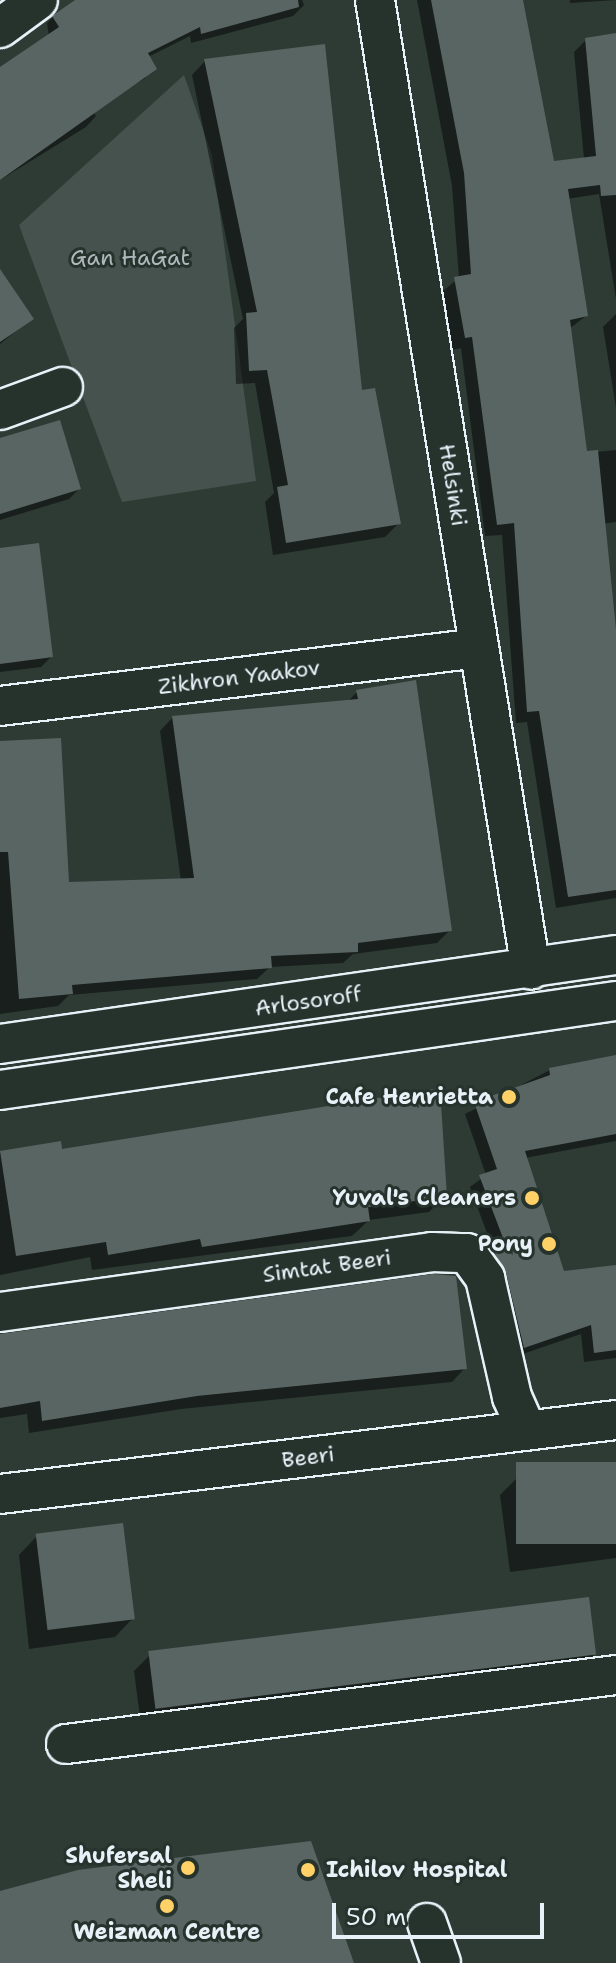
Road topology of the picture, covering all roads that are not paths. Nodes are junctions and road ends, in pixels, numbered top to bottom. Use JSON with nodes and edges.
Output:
{"nodes":[{"id":1,"x":38,"y":0,"type":"edge"},
{"id":2,"x":375,"y":0,"type":"edge"},
{"id":3,"x":0,"y":28,"type":"edge"},
{"id":4,"x":63,"y":387,"type":"dead end"},
{"id":5,"x":0,"y":410,"type":"edge"},
{"id":6,"x":479,"y":648,"type":"junction"},
{"id":7,"x":0,"y":706,"type":"edge"},
{"id":8,"x":616,"y":955,"type":"edge"},
{"id":9,"x":531,"y":970,"type":"junction"},
{"id":10,"x":616,"y":1001,"type":"edge"},
{"id":11,"x":0,"y":1044,"type":"edge"},
{"id":12,"x":0,"y":1090,"type":"edge"},
{"id":13,"x":0,"y":1312,"type":"edge"},
{"id":14,"x":616,"y":1420,"type":"edge"},
{"id":15,"x":527,"y":1430,"type":"junction"},
{"id":16,"x":0,"y":1494,"type":"edge"},
{"id":17,"x":616,"y":1675,"type":"edge"},
{"id":18,"x":66,"y":1744,"type":"dead end"},
{"id":19,"x":427,"y":1923,"type":"dead end"},
{"id":20,"x":441,"y":1963,"type":"edge"}],
"edges":[{"from":1,"to":3,"type":"street"},
{"from":2,"to":6,"type":"street","name":"Helsinki"},
{"from":4,"to":5,"type":"street"},
{"from":6,"to":7,"type":"street","name":"Zikhron Yaakov"},
{"from":6,"to":9,"type":"street","name":"Helsinki"},
{"from":8,"to":9,"type":"street","name":"Arlosoroff"},
{"from":9,"to":11,"type":"street","name":"Arlosoroff"},
{"from":10,"to":12,"type":"street","name":"Arlosoroff"},
{"from":13,"to":15,"type":"street","name":"Simtat Beeri"},
{"from":14,"to":15,"type":"street","name":"Beeri"},
{"from":15,"to":16,"type":"street","name":"Beeri"},
{"from":17,"to":18,"type":"street"},
{"from":19,"to":20,"type":"street"}]}
